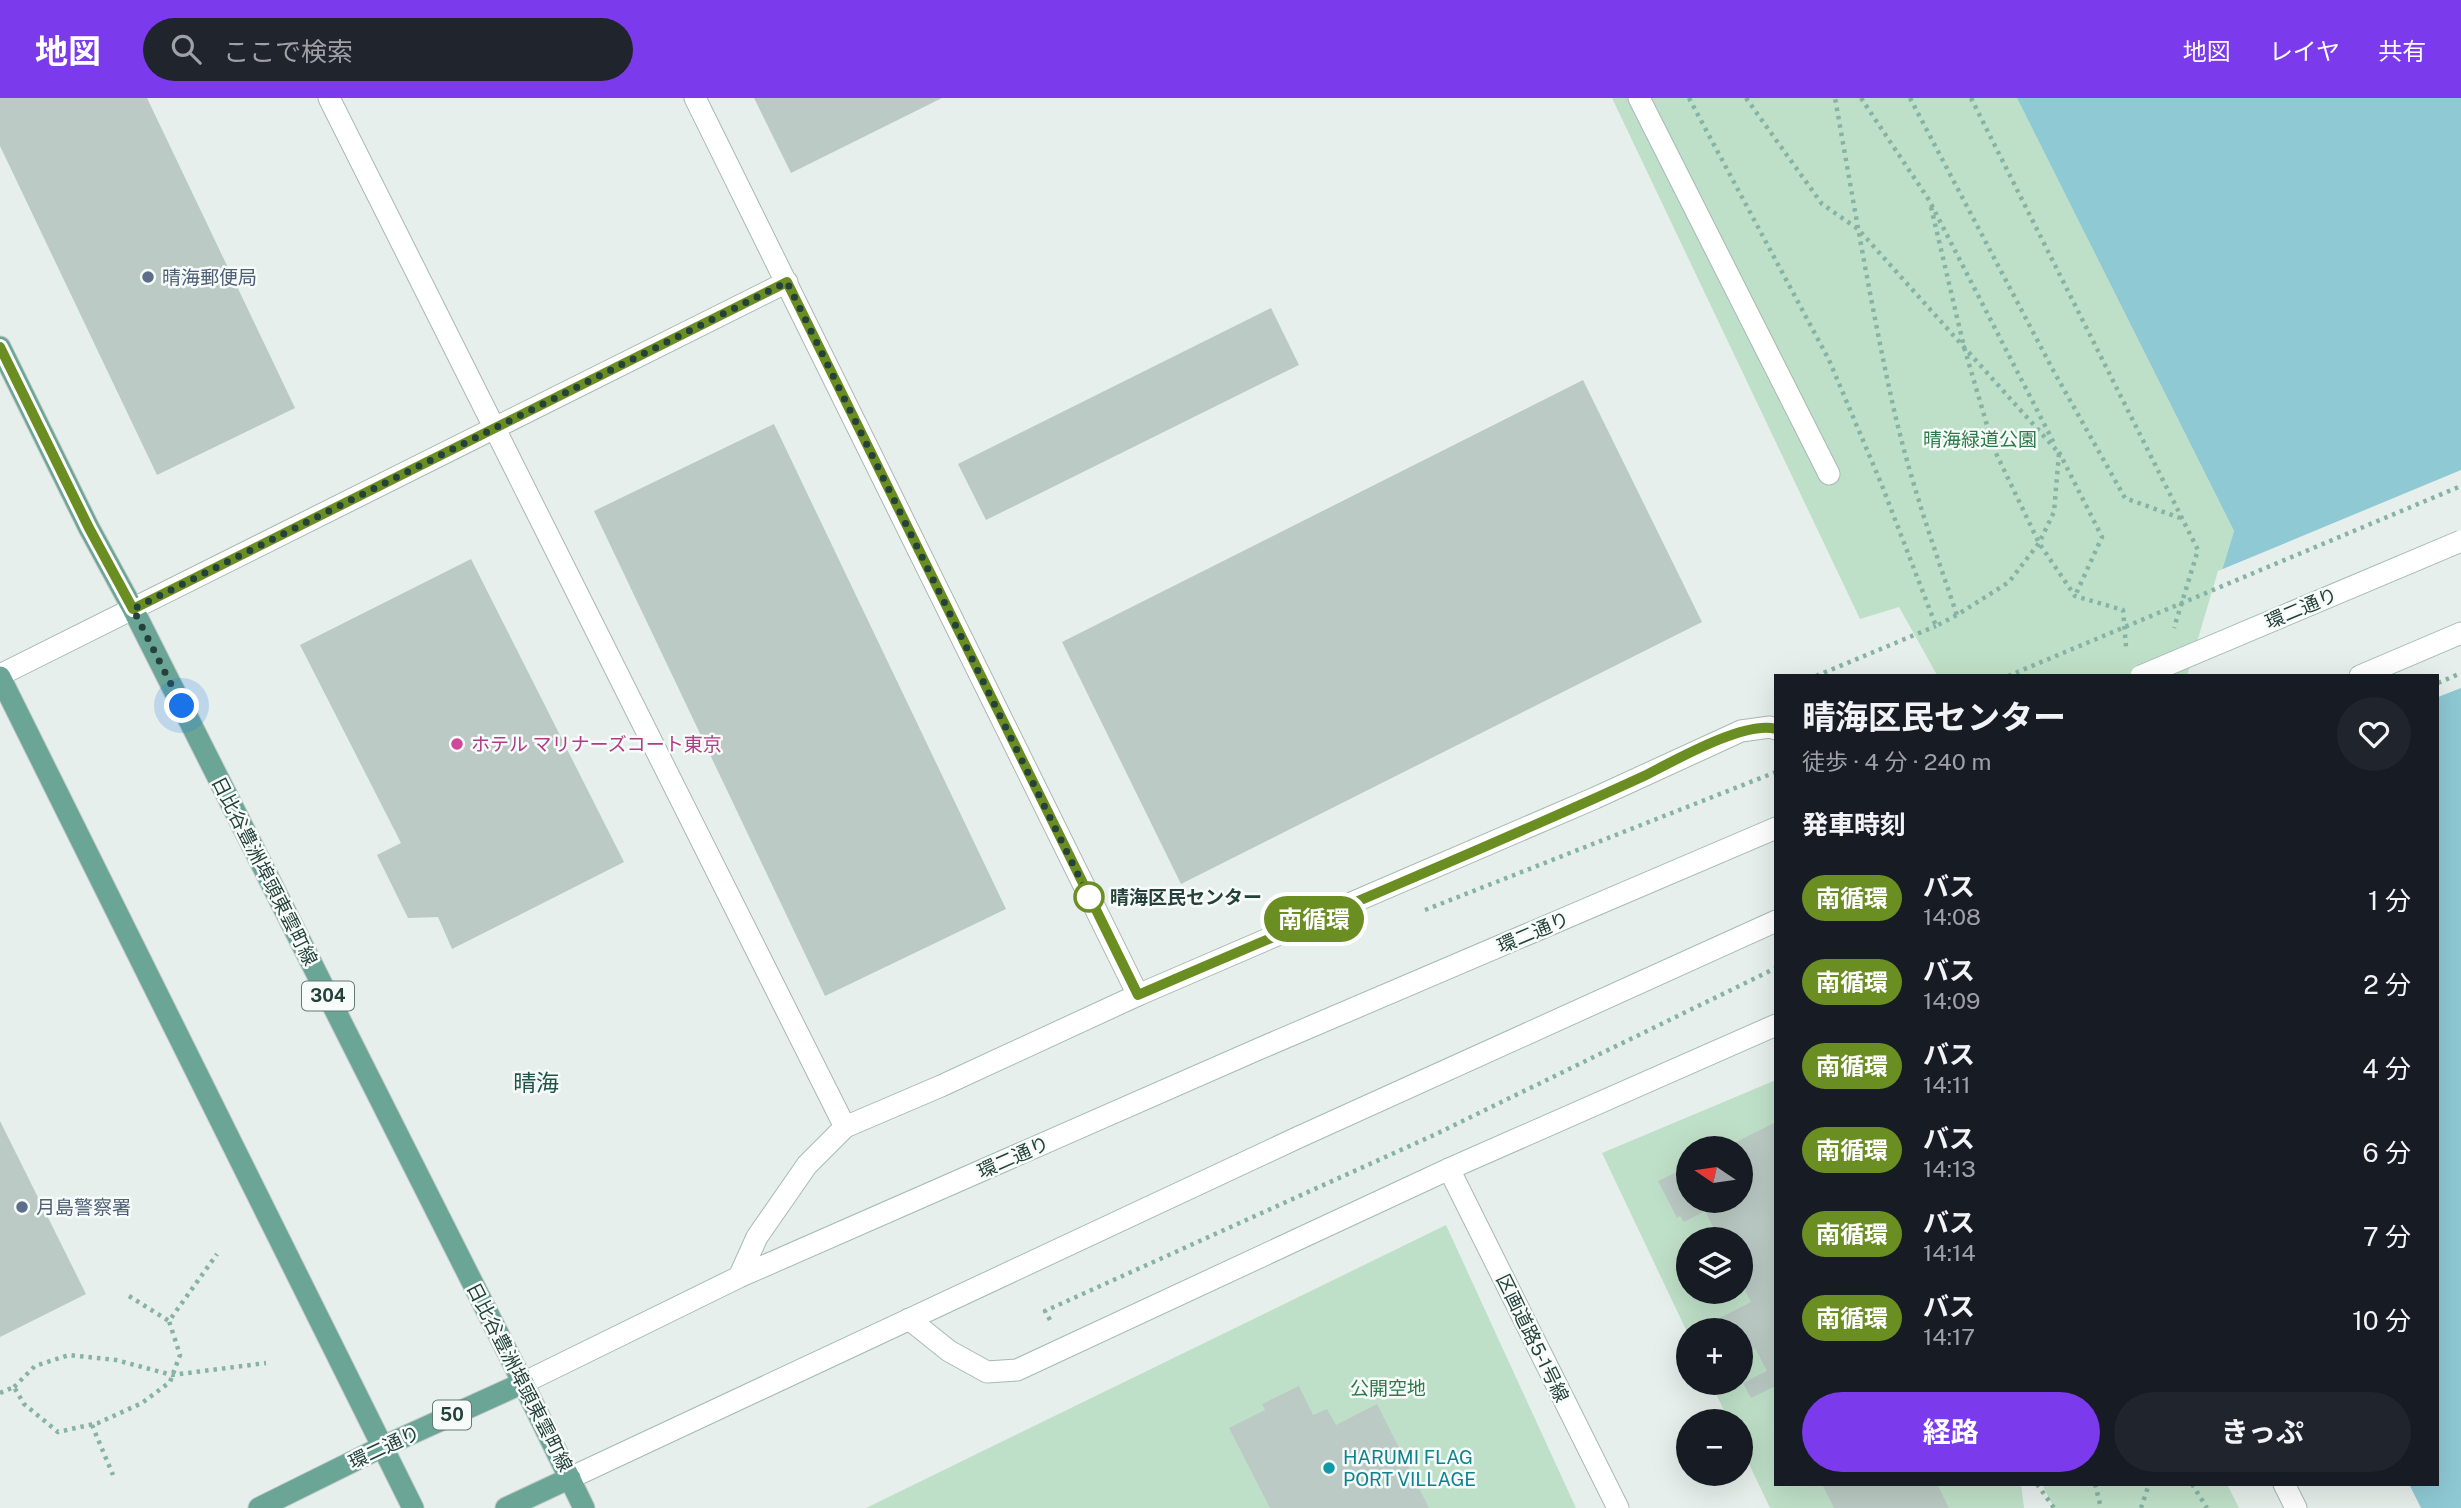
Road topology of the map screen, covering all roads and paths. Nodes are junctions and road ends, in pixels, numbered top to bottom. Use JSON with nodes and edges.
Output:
{"nodes":[{"id":1,"x":330,"y":98,"type":"edge"},
{"id":2,"x":695,"y":98,"type":"edge"},
{"id":3,"x":1639,"y":98,"type":"edge"},
{"id":4,"x":1689,"y":98,"type":"edge"},
{"id":5,"x":1746,"y":98,"type":"edge"},
{"id":6,"x":1835,"y":98,"type":"edge"},
{"id":7,"x":1861,"y":98,"type":"edge"},
{"id":8,"x":1910,"y":98,"type":"edge"},
{"id":9,"x":1971,"y":98,"type":"edge"},
{"id":10,"x":1929,"y":200,"type":"junction"},
{"id":11,"x":1858,"y":229,"type":"junction"},
{"id":12,"x":787,"y":282,"type":"junction"},
{"id":13,"x":0,"y":347,"type":"edge"},
{"id":14,"x":1964,"y":347,"type":"junction"},
{"id":15,"x":495,"y":428,"type":"junction"},
{"id":16,"x":2059,"y":453,"type":"junction"},
{"id":17,"x":1829,"y":474,"type":"dead end"},
{"id":18,"x":2461,"y":486,"type":"edge"},
{"id":19,"x":2181,"y":518,"type":"junction"},
{"id":20,"x":2461,"y":541,"type":"edge"},
{"id":21,"x":2039,"y":543,"type":"junction"},
{"id":22,"x":2075,"y":596,"type":"junction"},
{"id":23,"x":133,"y":609,"type":"junction"},
{"id":24,"x":1956,"y":615,"type":"junction"},
{"id":25,"x":1936,"y":626,"type":"junction"},
{"id":26,"x":2461,"y":633,"type":"edge"},
{"id":27,"x":2171,"y":638,"type":"dead end"},
{"id":28,"x":2126,"y":649,"type":"dead end"},
{"id":29,"x":2461,"y":673,"type":"edge"},
{"id":30,"x":1821,"y":674,"type":"edge"},
{"id":31,"x":2013,"y":674,"type":"edge"},
{"id":32,"x":2146,"y":674,"type":"edge"},
{"id":33,"x":2365,"y":674,"type":"edge"},
{"id":34,"x":0,"y":676,"type":"edge"},
{"id":35,"x":2439,"y":683,"type":"edge"},
{"id":36,"x":1774,"y":728,"type":"edge"},
{"id":37,"x":1774,"y":773,"type":"edge"},
{"id":38,"x":1774,"y":829,"type":"edge"},
{"id":39,"x":1415,"y":914,"type":"dead end"},
{"id":40,"x":1774,"y":922,"type":"edge"},
{"id":41,"x":1774,"y":969,"type":"edge"},
{"id":42,"x":1138,"y":995,"type":"junction"},
{"id":43,"x":1774,"y":1026,"type":"edge"},
{"id":44,"x":845,"y":1127,"type":"junction"},
{"id":45,"x":1449,"y":1169,"type":"junction"},
{"id":46,"x":217,"y":1254,"type":"dead end"},
{"id":47,"x":739,"y":1277,"type":"junction"},
{"id":48,"x":129,"y":1296,"type":"dead end"},
{"id":49,"x":1045,"y":1311,"type":"dead end"},
{"id":50,"x":909,"y":1319,"type":"junction"},
{"id":51,"x":169,"y":1321,"type":"junction"},
{"id":52,"x":266,"y":1363,"type":"dead end"},
{"id":53,"x":172,"y":1375,"type":"junction"},
{"id":54,"x":523,"y":1383,"type":"junction"},
{"id":55,"x":14,"y":1387,"type":"junction"},
{"id":56,"x":0,"y":1393,"type":"edge"},
{"id":57,"x":92,"y":1425,"type":"junction"},
{"id":58,"x":382,"y":1447,"type":"junction"},
{"id":59,"x":113,"y":1475,"type":"dead end"},
{"id":60,"x":570,"y":1478,"type":"junction"},
{"id":61,"x":2038,"y":1486,"type":"edge"},
{"id":62,"x":2096,"y":1486,"type":"edge"},
{"id":63,"x":2148,"y":1486,"type":"edge"},
{"id":64,"x":2193,"y":1486,"type":"edge"},
{"id":65,"x":2285,"y":1486,"type":"edge"},
{"id":66,"x":260,"y":1508,"type":"edge"},
{"id":67,"x":413,"y":1508,"type":"edge"},
{"id":68,"x":506,"y":1508,"type":"edge"},
{"id":69,"x":584,"y":1508,"type":"edge"},
{"id":70,"x":1618,"y":1508,"type":"edge"},
{"id":71,"x":2054,"y":1508,"type":"edge"},
{"id":72,"x":2101,"y":1508,"type":"edge"},
{"id":73,"x":2141,"y":1508,"type":"edge"},
{"id":74,"x":2207,"y":1508,"type":"edge"},
{"id":75,"x":2296,"y":1508,"type":"edge"}],
"edges":[{"from":1,"to":15,"type":"main road"},
{"from":2,"to":12,"type":"main road"},
{"from":3,"to":17,"type":"main road"},
{"from":4,"to":25,"type":"path"},
{"from":5,"to":11,"type":"path"},
{"from":6,"to":11,"type":"path"},
{"from":7,"to":10,"type":"path"},
{"from":8,"to":19,"type":"path"},
{"from":9,"to":19,"type":"path"},
{"from":10,"to":14,"type":"path"},
{"from":10,"to":16,"type":"path"},
{"from":11,"to":14,"type":"path"},
{"from":11,"to":24,"type":"path"},
{"from":12,"to":15,"type":"main road"},
{"from":12,"to":42,"type":"main road"},
{"from":13,"to":23,"type":"main road","name":"日比谷豊洲埠頭東雲町線","number":"304"},
{"from":14,"to":16,"type":"path"},
{"from":14,"to":21,"type":"path"},
{"from":15,"to":23,"type":"main road"},
{"from":15,"to":44,"type":"main road"},
{"from":16,"to":21,"type":"path"},
{"from":16,"to":22,"type":"path"},
{"from":18,"to":31,"type":"path","bridge":true},
{"from":19,"to":27,"type":"path"},
{"from":20,"to":32,"type":"main road","name":"環二通り","bridge":true},
{"from":21,"to":22,"type":"path"},
{"from":21,"to":24,"type":"path"},
{"from":22,"to":28,"type":"path"},
{"from":23,"to":34,"type":"main road"},
{"from":23,"to":54,"type":"main road","name":"日比谷豊洲埠頭東雲町線","number":"304"},
{"from":24,"to":25,"type":"path"},
{"from":25,"to":30,"type":"path"},
{"from":26,"to":33,"type":"main road"},
{"from":29,"to":35,"type":"path"},
{"from":34,"to":58,"type":"main road"},
{"from":36,"to":42,"type":"main road"},
{"from":37,"to":39,"type":"path"},
{"from":38,"to":47,"type":"main road","name":"環二通り"},
{"from":40,"to":50,"type":"main road"},
{"from":41,"to":49,"type":"path"},
{"from":42,"to":44,"type":"main road"},
{"from":43,"to":45,"type":"main road"},
{"from":44,"to":47,"type":"main road"},
{"from":45,"to":50,"type":"main road"},
{"from":45,"to":70,"type":"main road","name":"区画道路5-1号線"},
{"from":46,"to":51,"type":"path"},
{"from":47,"to":54,"type":"main road","name":"環二通り"},
{"from":48,"to":51,"type":"path"},
{"from":50,"to":60,"type":"main road"},
{"from":51,"to":53,"type":"path"},
{"from":52,"to":53,"type":"path"},
{"from":53,"to":55,"type":"path"},
{"from":53,"to":57,"type":"path"},
{"from":54,"to":58,"type":"main road","name":"環二通り","number":"50"},
{"from":54,"to":60,"type":"main road","name":"日比谷豊洲埠頭東雲町線","number":"304"},
{"from":55,"to":56,"type":"path"},
{"from":55,"to":57,"type":"path"},
{"from":57,"to":59,"type":"path"},
{"from":58,"to":66,"type":"main road","name":"環二通り","number":"50"},
{"from":58,"to":67,"type":"main road"},
{"from":60,"to":68,"type":"main road"},
{"from":60,"to":69,"type":"main road","name":"日比谷豊洲埠頭東雲町線","number":"304"},
{"from":61,"to":71,"type":"path"},
{"from":62,"to":72,"type":"path"},
{"from":63,"to":73,"type":"path"},
{"from":64,"to":74,"type":"path"},
{"from":65,"to":75,"type":"main road"}]}
